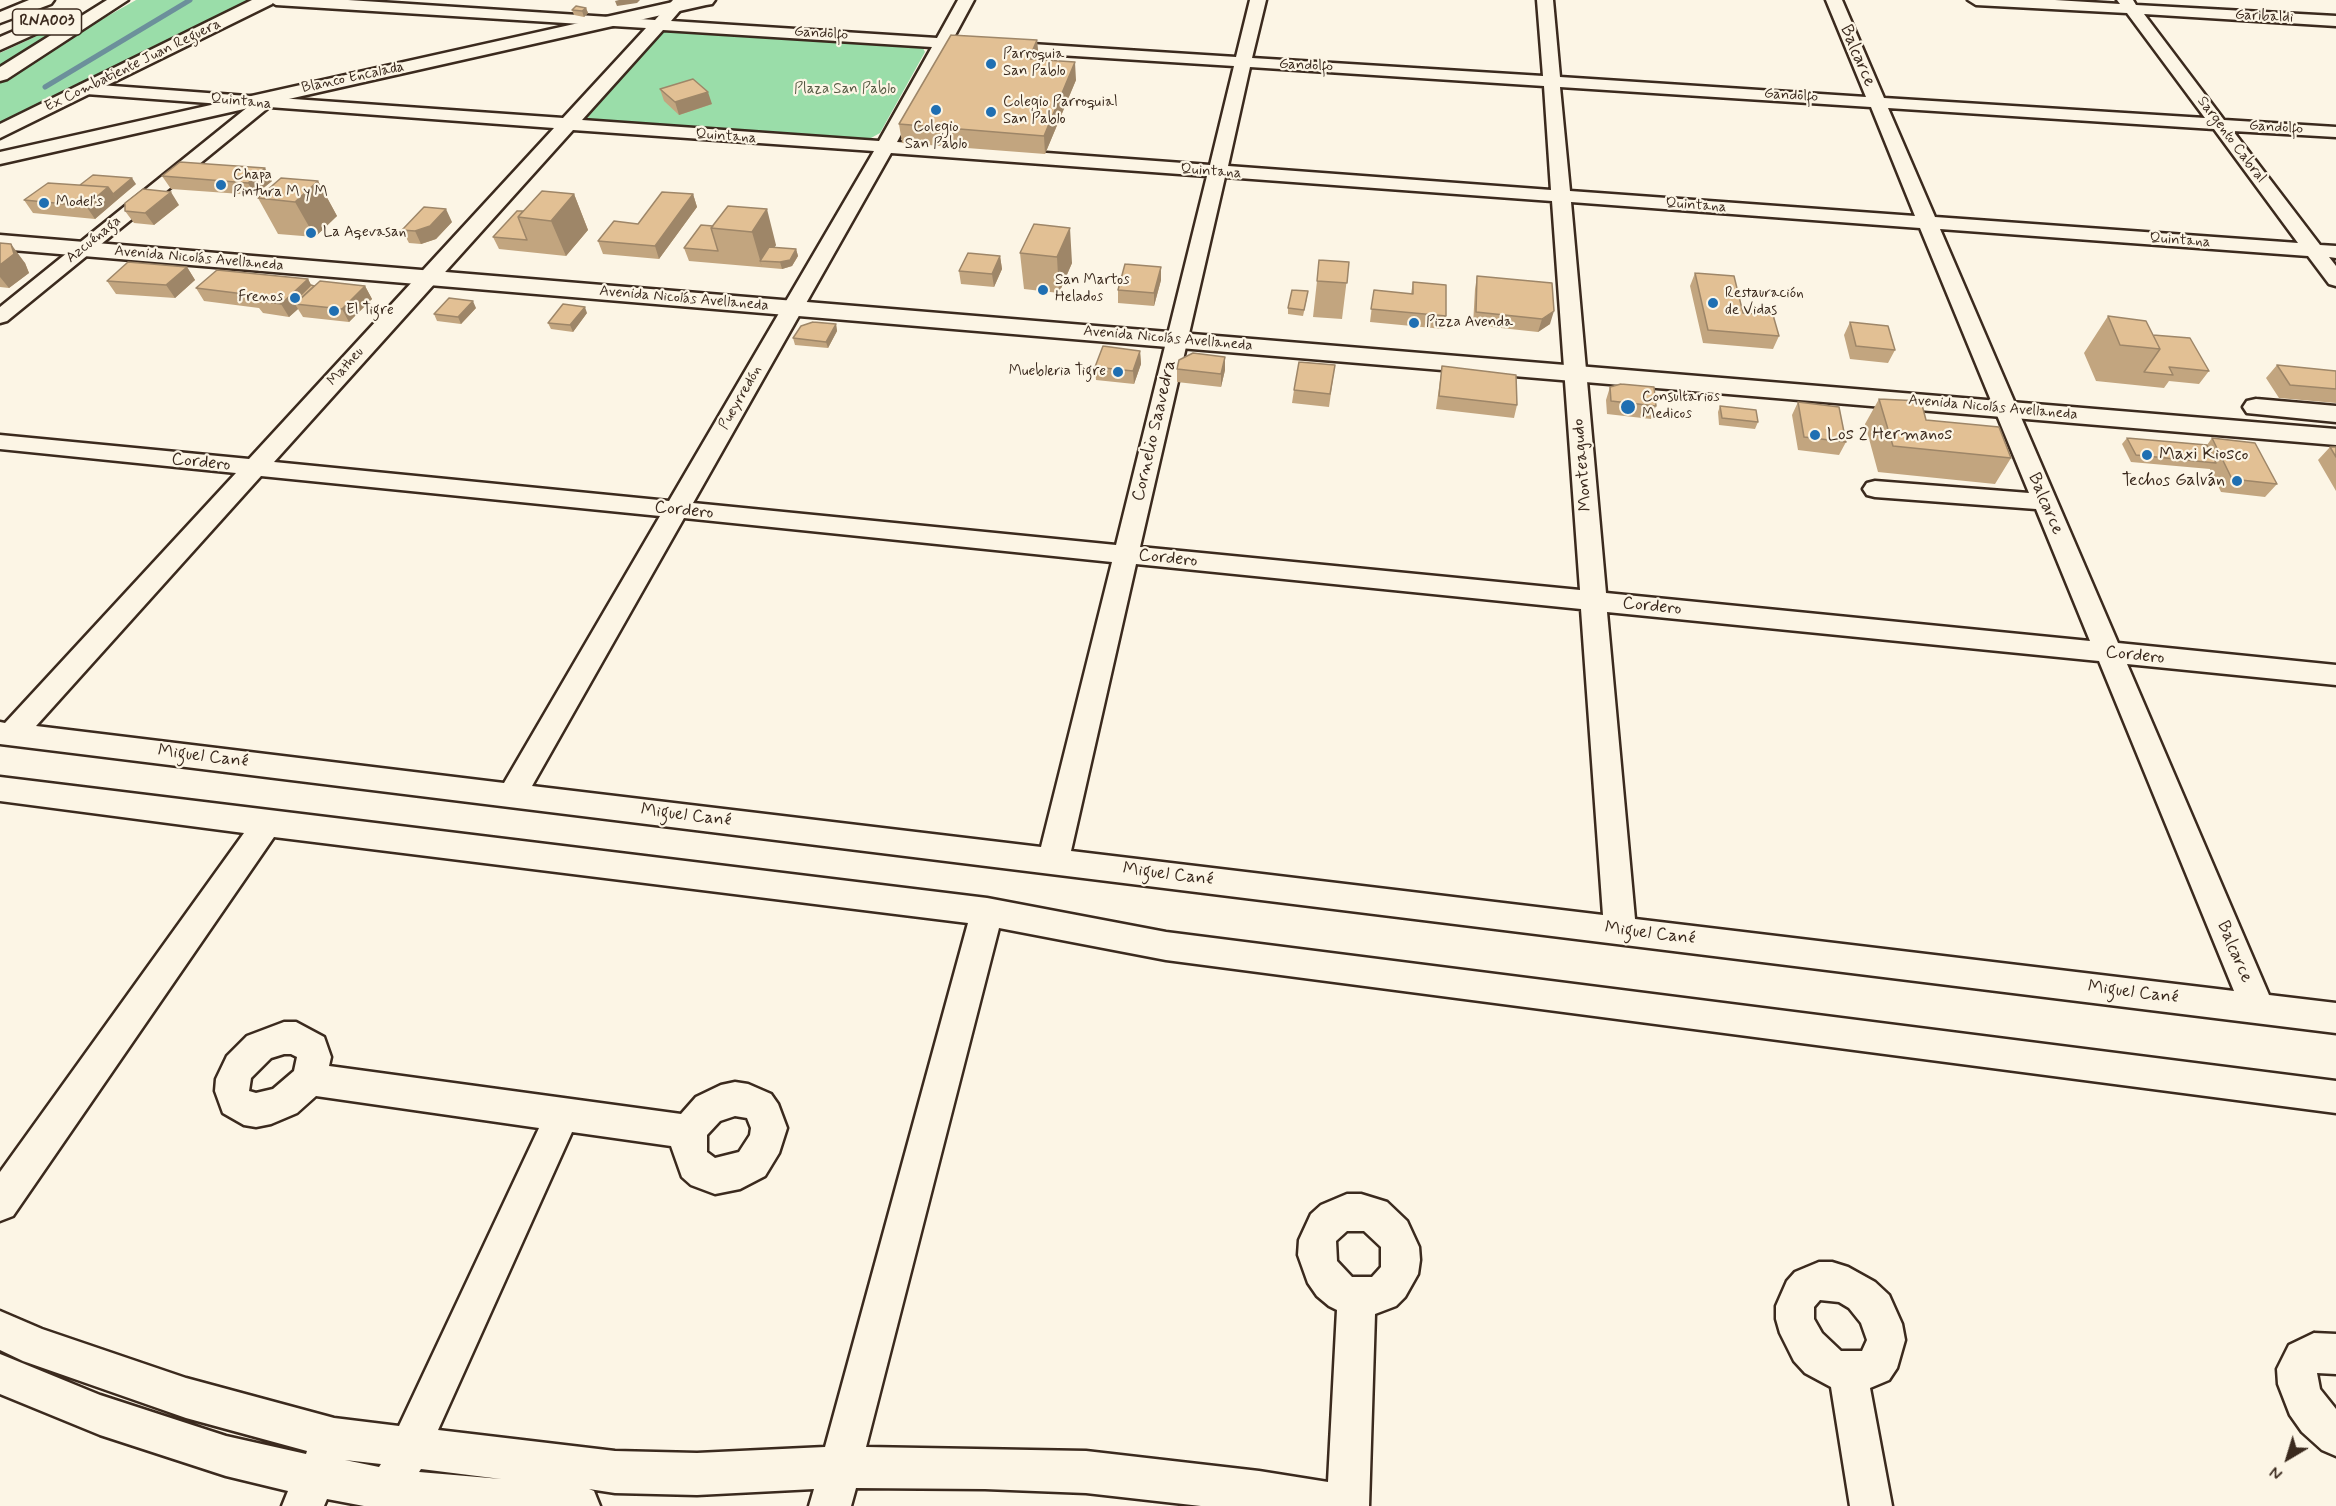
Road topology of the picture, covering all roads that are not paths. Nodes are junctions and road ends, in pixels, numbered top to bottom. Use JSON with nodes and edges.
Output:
{"nodes":[{"id":1,"x":45,"y":0,"type":"edge"},
{"id":2,"x":64,"y":0,"type":"edge"},
{"id":3,"x":93,"y":0,"type":"edge"},
{"id":4,"x":119,"y":0,"type":"edge"},
{"id":5,"x":266,"y":0,"type":"edge"},
{"id":6,"x":276,"y":0,"type":"edge"},
{"id":7,"x":706,"y":0,"type":"edge"},
{"id":8,"x":966,"y":0,"type":"edge"},
{"id":9,"x":1258,"y":0,"type":"edge"},
{"id":10,"x":1545,"y":0,"type":"edge"},
{"id":11,"x":1834,"y":0,"type":"edge"},
{"id":12,"x":1976,"y":0,"type":"edge"},
{"id":13,"x":678,"y":3,"type":"edge"},
{"id":14,"x":2129,"y":4,"type":"edge"},
{"id":15,"x":0,"y":18,"type":"edge"},
{"id":16,"x":2336,"y":21,"type":"edge"},
{"id":17,"x":607,"y":22,"type":"junction"},
{"id":18,"x":658,"y":24,"type":"junction"},
{"id":19,"x":0,"y":30,"type":"edge"},
{"id":20,"x":942,"y":42,"type":"junction"},
{"id":21,"x":0,"y":44,"type":"edge"},
{"id":22,"x":1244,"y":62,"type":"junction"},
{"id":23,"x":0,"y":75,"type":"edge"},
{"id":24,"x":1551,"y":80,"type":"junction"},
{"id":25,"x":86,"y":89,"type":"junction"},
{"id":26,"x":260,"y":100,"type":"junction"},
{"id":27,"x":1876,"y":102,"type":"junction"},
{"id":28,"x":2219,"y":124,"type":"junction"},
{"id":29,"x":566,"y":125,"type":"junction"},
{"id":30,"x":0,"y":132,"type":"edge"},
{"id":31,"x":2336,"y":132,"type":"edge"},
{"id":32,"x":884,"y":149,"type":"junction"},
{"id":33,"x":0,"y":158,"type":"edge"},
{"id":34,"x":1217,"y":172,"type":"junction"},
{"id":35,"x":1561,"y":197,"type":"junction"},
{"id":36,"x":1927,"y":223,"type":"junction"},
{"id":37,"x":0,"y":225,"type":"edge"},
{"id":38,"x":102,"y":233,"type":"junction"},
{"id":39,"x":0,"y":242,"type":"edge"},
{"id":40,"x":81,"y":250,"type":"junction"},
{"id":41,"x":2314,"y":250,"type":"junction"},
{"id":42,"x":2336,"y":252,"type":"edge"},
{"id":43,"x":435,"y":268,"type":"junction"},
{"id":44,"x":2336,"y":280,"type":"edge"},
{"id":45,"x":799,"y":298,"type":"junction"},
{"id":46,"x":0,"y":317,"type":"edge"},
{"id":47,"x":1180,"y":330,"type":"junction"},
{"id":48,"x":1574,"y":362,"type":"junction"},
{"id":49,"x":1996,"y":387,"type":"junction"},
{"id":50,"x":2006,"y":409,"type":"junction"},
{"id":51,"x":2336,"y":414,"type":"edge"},
{"id":52,"x":2336,"y":437,"type":"edge"},
{"id":53,"x":0,"y":442,"type":"edge"},
{"id":54,"x":254,"y":468,"type":"junction"},
{"id":55,"x":1875,"y":489,"type":"dead end"},
{"id":56,"x":2043,"y":502,"type":"junction"},
{"id":57,"x":676,"y":510,"type":"junction"},
{"id":58,"x":1126,"y":555,"type":"junction"},
{"id":59,"x":1594,"y":602,"type":"junction"},
{"id":60,"x":2108,"y":653,"type":"junction"},
{"id":61,"x":2336,"y":675,"type":"edge"},
{"id":62,"x":6,"y":733,"type":"edge"},
{"id":63,"x":0,"y":789,"type":"edge"},
{"id":64,"x":512,"y":795,"type":"junction"},
{"id":65,"x":267,"y":824,"type":"junction"},
{"id":66,"x":1053,"y":861,"type":"junction"},
{"id":67,"x":987,"y":912,"type":"junction"},
{"id":68,"x":1620,"y":930,"type":"junction"},
{"id":69,"x":2258,"y":1008,"type":"junction"},
{"id":70,"x":2336,"y":1018,"type":"edge"},
{"id":71,"x":309,"y":1079,"type":"dead end"},
{"id":72,"x":2336,"y":1097,"type":"edge"},
{"id":73,"x":563,"y":1114,"type":"junction"},
{"id":74,"x":690,"y":1132,"type":"dead end"},
{"id":75,"x":0,"y":1203,"type":"edge"},
{"id":76,"x":1357,"y":1297,"type":"dead end"},
{"id":77,"x":0,"y":1330,"type":"edge"},
{"id":78,"x":2336,"y":1354,"type":"edge"},
{"id":79,"x":1848,"y":1372,"type":"dead end"},
{"id":80,"x":0,"y":1374,"type":"edge"},
{"id":81,"x":2336,"y":1436,"type":"edge"},
{"id":82,"x":334,"y":1438,"type":"junction"},
{"id":83,"x":410,"y":1447,"type":"junction"},
{"id":84,"x":840,"y":1467,"type":"junction"},
{"id":85,"x":390,"y":1490,"type":"junction"},
{"id":86,"x":310,"y":1492,"type":"edge"},
{"id":87,"x":579,"y":1506,"type":"edge"},
{"id":88,"x":830,"y":1506,"type":"edge"},
{"id":89,"x":1346,"y":1506,"type":"edge"},
{"id":90,"x":1871,"y":1506,"type":"edge"}],
"edges":[{"from":1,"to":15,"type":"main road"},
{"from":2,"to":19,"type":"main road","number":"RNA003"},
{"from":3,"to":21,"type":"main road","number":"RNA003"},
{"from":4,"to":23,"type":"main road"},
{"from":5,"to":25,"type":"main road","name":"Ex Combatiente Juan Reguera"},
{"from":6,"to":17,"type":"street","name":"Gandolfo"},
{"from":7,"to":13,"type":"main road","name":"Blanco Encalada"},
{"from":8,"to":20,"type":"street","name":"Pueyrredón"},
{"from":9,"to":22,"type":"street","name":"Cornelio Saavedra"},
{"from":10,"to":24,"type":"street","name":"Monteagudo"},
{"from":11,"to":27,"type":"street","name":"Balcarce"},
{"from":12,"to":14,"type":"street","name":"Garibaldi"},
{"from":13,"to":17,"type":"main road","name":"Blanco Encalada"},
{"from":13,"to":18,"type":"street","name":"Matheu"},
{"from":14,"to":16,"type":"street","name":"Garibaldi"},
{"from":14,"to":28,"type":"street","name":"Sargento Cabral"},
{"from":17,"to":18,"type":"street","name":"Gandolfo"},
{"from":17,"to":26,"type":"main road","name":"Blanco Encalada"},
{"from":18,"to":20,"type":"street","name":"Gandolfo"},
{"from":18,"to":29,"type":"street","name":"Matheu"},
{"from":20,"to":22,"type":"street","name":"Gandolfo"},
{"from":20,"to":32,"type":"street","name":"Pueyrredón"},
{"from":22,"to":24,"type":"street","name":"Gandolfo"},
{"from":22,"to":34,"type":"street","name":"Cornelio Saavedra"},
{"from":24,"to":27,"type":"street","name":"Gandolfo"},
{"from":24,"to":35,"type":"street","name":"Monteagudo"},
{"from":25,"to":26,"type":"street","name":"Quintana"},
{"from":25,"to":30,"type":"main road","name":"Ex Combatiente Juan Reguera"},
{"from":26,"to":29,"type":"street","name":"Quintana"},
{"from":26,"to":33,"type":"main road","name":"Blanco Encalada"},
{"from":26,"to":38,"type":"street","name":"Azcuénaga"},
{"from":27,"to":28,"type":"street","name":"Gandolfo"},
{"from":27,"to":36,"type":"street","name":"Balcarce"},
{"from":28,"to":31,"type":"street","name":"Gandolfo"},
{"from":28,"to":41,"type":"street","name":"Sargento Cabral"},
{"from":29,"to":32,"type":"street","name":"Quintana"},
{"from":29,"to":43,"type":"street","name":"Matheu"},
{"from":32,"to":34,"type":"street","name":"Quintana"},
{"from":32,"to":45,"type":"street","name":"Pueyrredón"},
{"from":34,"to":35,"type":"street","name":"Quintana"},
{"from":34,"to":47,"type":"street","name":"Cornelio Saavedra"},
{"from":35,"to":36,"type":"street","name":"Quintana"},
{"from":35,"to":48,"type":"street","name":"Monteagudo"},
{"from":36,"to":41,"type":"street","name":"Quintana"},
{"from":36,"to":49,"type":"street","name":"Balcarce"},
{"from":37,"to":38,"type":"main road","name":"Avenida Nicolás Avellaneda"},
{"from":38,"to":40,"type":"street","name":"Azcuénaga"},
{"from":38,"to":43,"type":"main road","name":"Avenida Nicolás Avellaneda"},
{"from":39,"to":40,"type":"main road","name":"Avenida Nicolás Avellaneda"},
{"from":40,"to":43,"type":"main road","name":"Avenida Nicolás Avellaneda"},
{"from":40,"to":46,"type":"street","name":"Azcuénaga"},
{"from":41,"to":42,"type":"street","name":"Quintana"},
{"from":41,"to":44,"type":"street","name":"Sargento Cabral"},
{"from":43,"to":45,"type":"main road","name":"Avenida Nicolás Avellaneda"},
{"from":43,"to":54,"type":"street","name":"Matheu"},
{"from":45,"to":47,"type":"main road","name":"Avenida Nicolás Avellaneda"},
{"from":45,"to":57,"type":"street","name":"Pueyrredón"},
{"from":47,"to":48,"type":"main road","name":"Avenida Nicolás Avellaneda"},
{"from":47,"to":58,"type":"street","name":"Cornelio Saavedra"},
{"from":48,"to":49,"type":"main road","name":"Avenida Nicolás Avellaneda"},
{"from":48,"to":50,"type":"main road","name":"Avenida Nicolás Avellaneda"},
{"from":48,"to":59,"type":"street","name":"Monteagudo"},
{"from":49,"to":50,"type":"street","name":"Balcarce"},
{"from":49,"to":51,"type":"main road","name":"Avenida Nicolás Avellaneda"},
{"from":50,"to":52,"type":"main road","name":"Avenida Nicolás Avellaneda"},
{"from":50,"to":56,"type":"street","name":"Balcarce"},
{"from":53,"to":54,"type":"street","name":"Cordero"},
{"from":54,"to":57,"type":"street","name":"Cordero"},
{"from":54,"to":62,"type":"street","name":"Matheu"},
{"from":55,"to":56,"type":"street"},
{"from":56,"to":60,"type":"street","name":"Balcarce"},
{"from":57,"to":58,"type":"street","name":"Cordero"},
{"from":57,"to":64,"type":"street","name":"Pueyrredón"},
{"from":58,"to":59,"type":"street","name":"Cordero"},
{"from":58,"to":66,"type":"street","name":"Cornelio Saavedra"},
{"from":59,"to":60,"type":"street","name":"Cordero"},
{"from":59,"to":68,"type":"street","name":"Monteagudo"},
{"from":60,"to":61,"type":"street","name":"Cordero"},
{"from":60,"to":69,"type":"street","name":"Balcarce"},
{"from":62,"to":64,"type":"street","name":"Miguel Cané"},
{"from":63,"to":65,"type":"street"},
{"from":64,"to":66,"type":"street","name":"Miguel Cané"},
{"from":65,"to":67,"type":"street"},
{"from":65,"to":75,"type":"street"},
{"from":66,"to":68,"type":"street","name":"Miguel Cané"},
{"from":67,"to":72,"type":"street"},
{"from":67,"to":84,"type":"street"},
{"from":68,"to":69,"type":"street","name":"Miguel Cané"},
{"from":69,"to":70,"type":"street","name":"Miguel Cané"},
{"from":71,"to":73,"type":"street"},
{"from":73,"to":74,"type":"street"},
{"from":73,"to":83,"type":"street"},
{"from":76,"to":89,"type":"street"},
{"from":77,"to":82,"type":"street"},
{"from":78,"to":81,"type":"street"},
{"from":79,"to":90,"type":"street"},
{"from":80,"to":86,"type":"street"},
{"from":82,"to":83,"type":"street"},
{"from":82,"to":86,"type":"street"},
{"from":83,"to":84,"type":"street"},
{"from":83,"to":85,"type":"street"},
{"from":84,"to":88,"type":"street"},
{"from":84,"to":89,"type":"street"},
{"from":85,"to":86,"type":"street"},
{"from":85,"to":87,"type":"street"}]}
